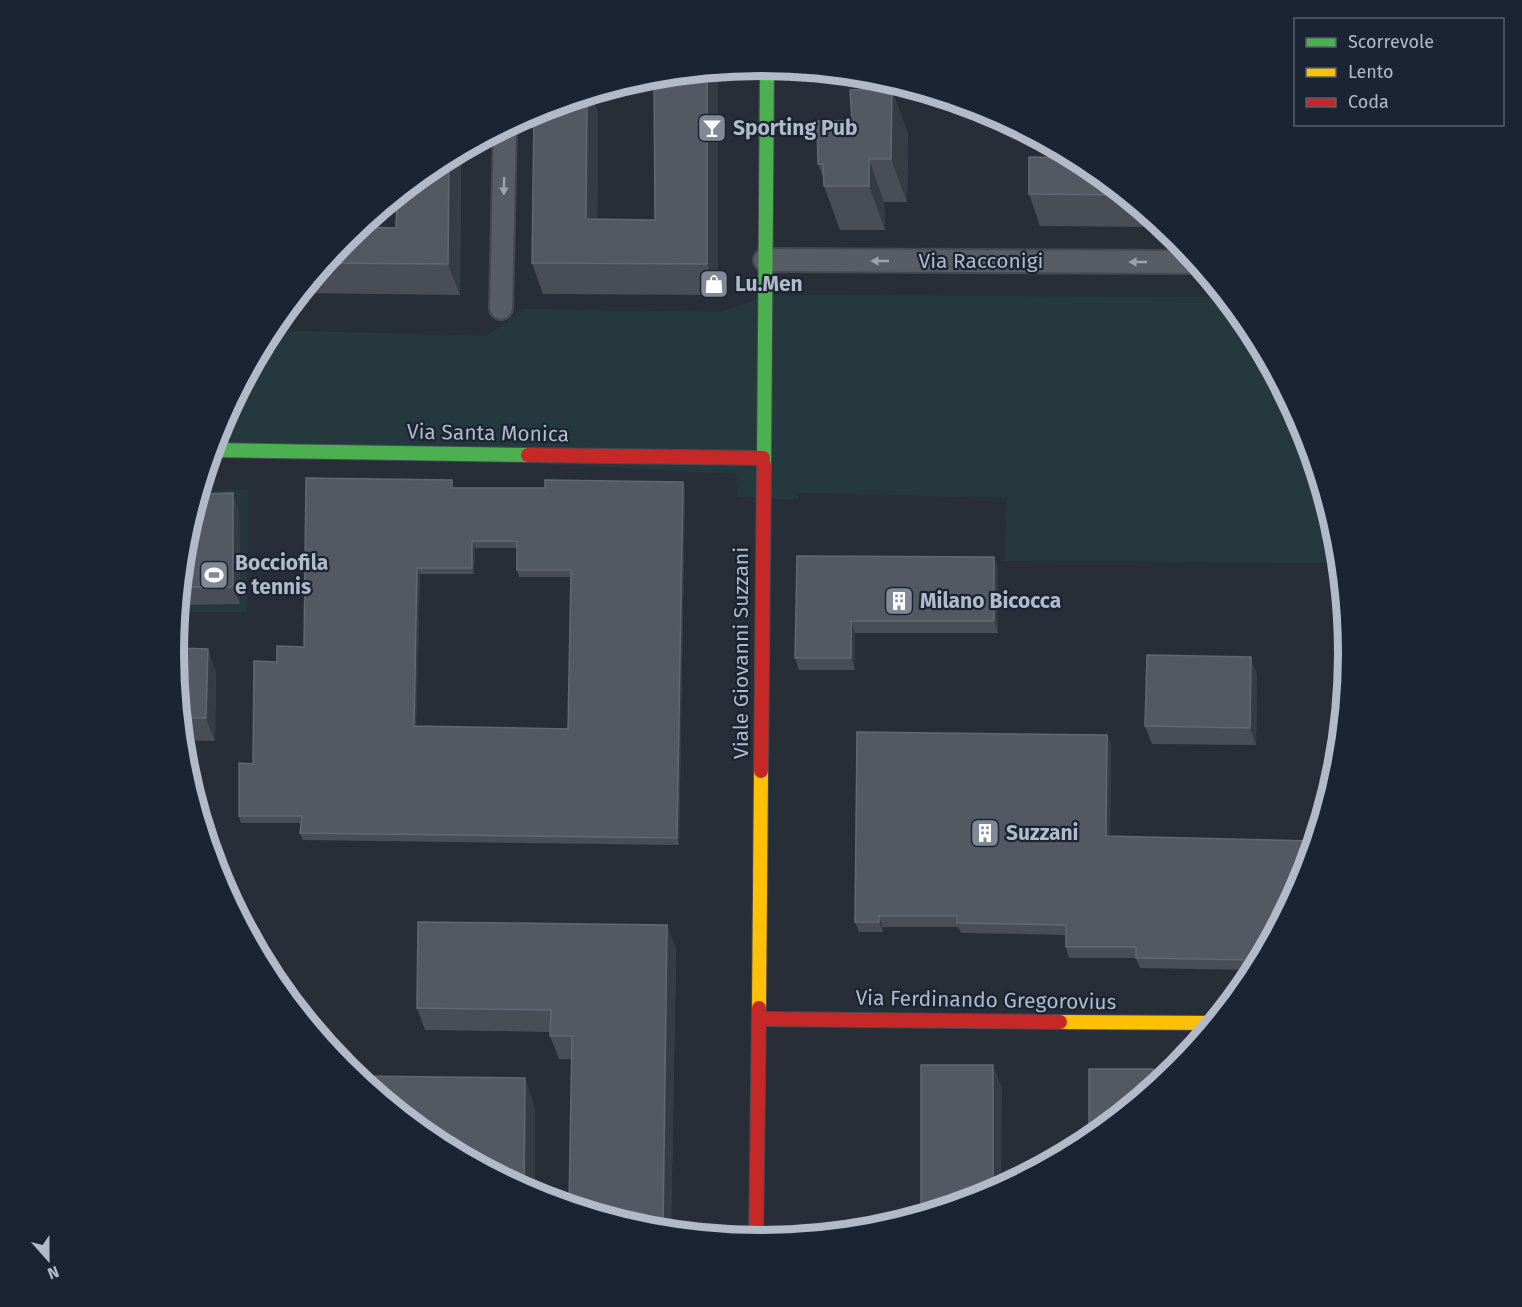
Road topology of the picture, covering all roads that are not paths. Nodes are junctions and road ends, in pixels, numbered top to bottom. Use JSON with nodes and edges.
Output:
{"nodes":[{"id":1,"x":767,"y":76,"type":"edge"},
{"id":2,"x":505,"y":137,"type":"edge"},
{"id":3,"x":765,"y":260,"type":"junction"},
{"id":4,"x":1185,"y":262,"type":"edge"},
{"id":5,"x":501,"y":308,"type":"dead end"},
{"id":6,"x":222,"y":450,"type":"edge"},
{"id":7,"x":763,"y":458,"type":"junction"},
{"id":8,"x":759,"y":1019,"type":"junction"},
{"id":9,"x":1204,"y":1023,"type":"edge"},
{"id":10,"x":756,"y":1230,"type":"edge"}],
"edges":[{"from":1,"to":3,"type":"street","name":"Viale Giovanni Suzzani"},
{"from":2,"to":5,"type":"street","one_way":true},
{"from":4,"to":3,"type":"street","name":"Via Racconigi","one_way":true},
{"from":3,"to":7,"type":"street","name":"Viale Giovanni Suzzani"},
{"from":6,"to":7,"type":"street","name":"Via Santa Monica"},
{"from":7,"to":8,"type":"street","name":"Viale Giovanni Suzzani"},
{"from":8,"to":9,"type":"street","name":"Via Ferdinando Gregorovius"},
{"from":8,"to":10,"type":"street","name":"Viale Giovanni Suzzani"}]}
